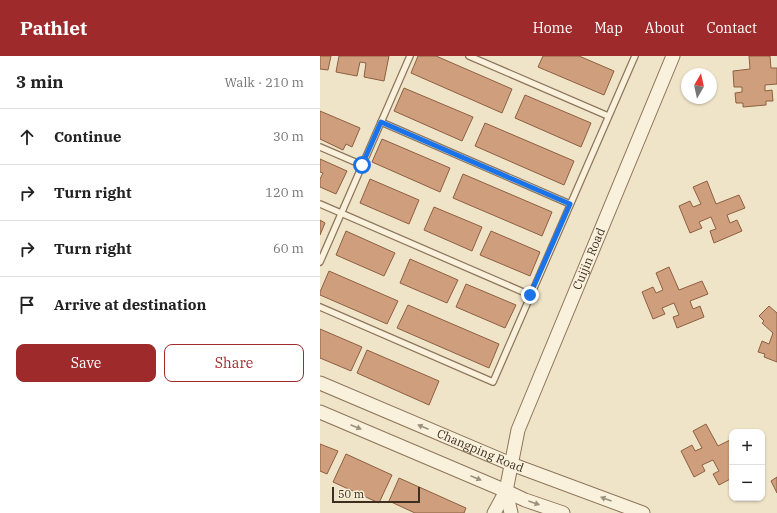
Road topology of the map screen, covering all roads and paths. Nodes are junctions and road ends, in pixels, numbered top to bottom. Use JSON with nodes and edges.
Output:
{"nodes":[{"id":1,"x":410,"y":56,"type":"edge"},
{"id":2,"x":469,"y":56,"type":"edge"},
{"id":3,"x":635,"y":56,"type":"edge"},
{"id":4,"x":673,"y":56,"type":"edge"},
{"id":5,"x":608,"y":116,"type":"junction"},
{"id":6,"x":381,"y":122,"type":"junction"},
{"id":7,"x":320,"y":147,"type":"edge"},
{"id":8,"x":362,"y":165,"type":"junction"},
{"id":9,"x":320,"y":204,"type":"edge"},
{"id":10,"x":570,"y":204,"type":"junction"},
{"id":11,"x":341,"y":213,"type":"junction"},
{"id":12,"x":320,"y":262,"type":"edge"},
{"id":13,"x":530,"y":295,"type":"junction"},
{"id":14,"x":320,"y":307,"type":"edge"},
{"id":15,"x":320,"y":383,"type":"edge"},
{"id":16,"x":320,"y":412,"type":"edge"},
{"id":17,"x":511,"y":464,"type":"junction"},
{"id":18,"x":506,"y":491,"type":"junction"},
{"id":19,"x":494,"y":513,"type":"edge"},
{"id":20,"x":511,"y":513,"type":"edge"},
{"id":21,"x":563,"y":513,"type":"edge"},
{"id":22,"x":643,"y":513,"type":"edge"}],
"edges":[{"from":1,"to":6,"type":"lane"},
{"from":2,"to":5,"type":"lane"},
{"from":3,"to":5,"type":"lane"},
{"from":4,"to":17,"type":"street","name":"Cuijin Road"},
{"from":5,"to":10,"type":"lane"},
{"from":6,"to":8,"type":"lane"},
{"from":6,"to":10,"type":"lane"},
{"from":7,"to":8,"type":"lane"},
{"from":8,"to":11,"type":"lane"},
{"from":9,"to":11,"type":"lane"},
{"from":10,"to":13,"type":"lane"},
{"from":11,"to":12,"type":"lane"},
{"from":11,"to":13,"type":"lane"},
{"from":13,"to":14,"type":"lane"},
{"from":17,"to":15,"type":"street","name":"Changping Road","one_way":true},
{"from":16,"to":18,"type":"street","one_way":true},
{"from":17,"to":18,"type":"street","name":"Cuijin Road"},
{"from":22,"to":17,"type":"street","name":"Changping Road","one_way":true},
{"from":18,"to":19,"type":"street"},
{"from":18,"to":20,"type":"street"},
{"from":18,"to":21,"type":"street","one_way":true}]}
